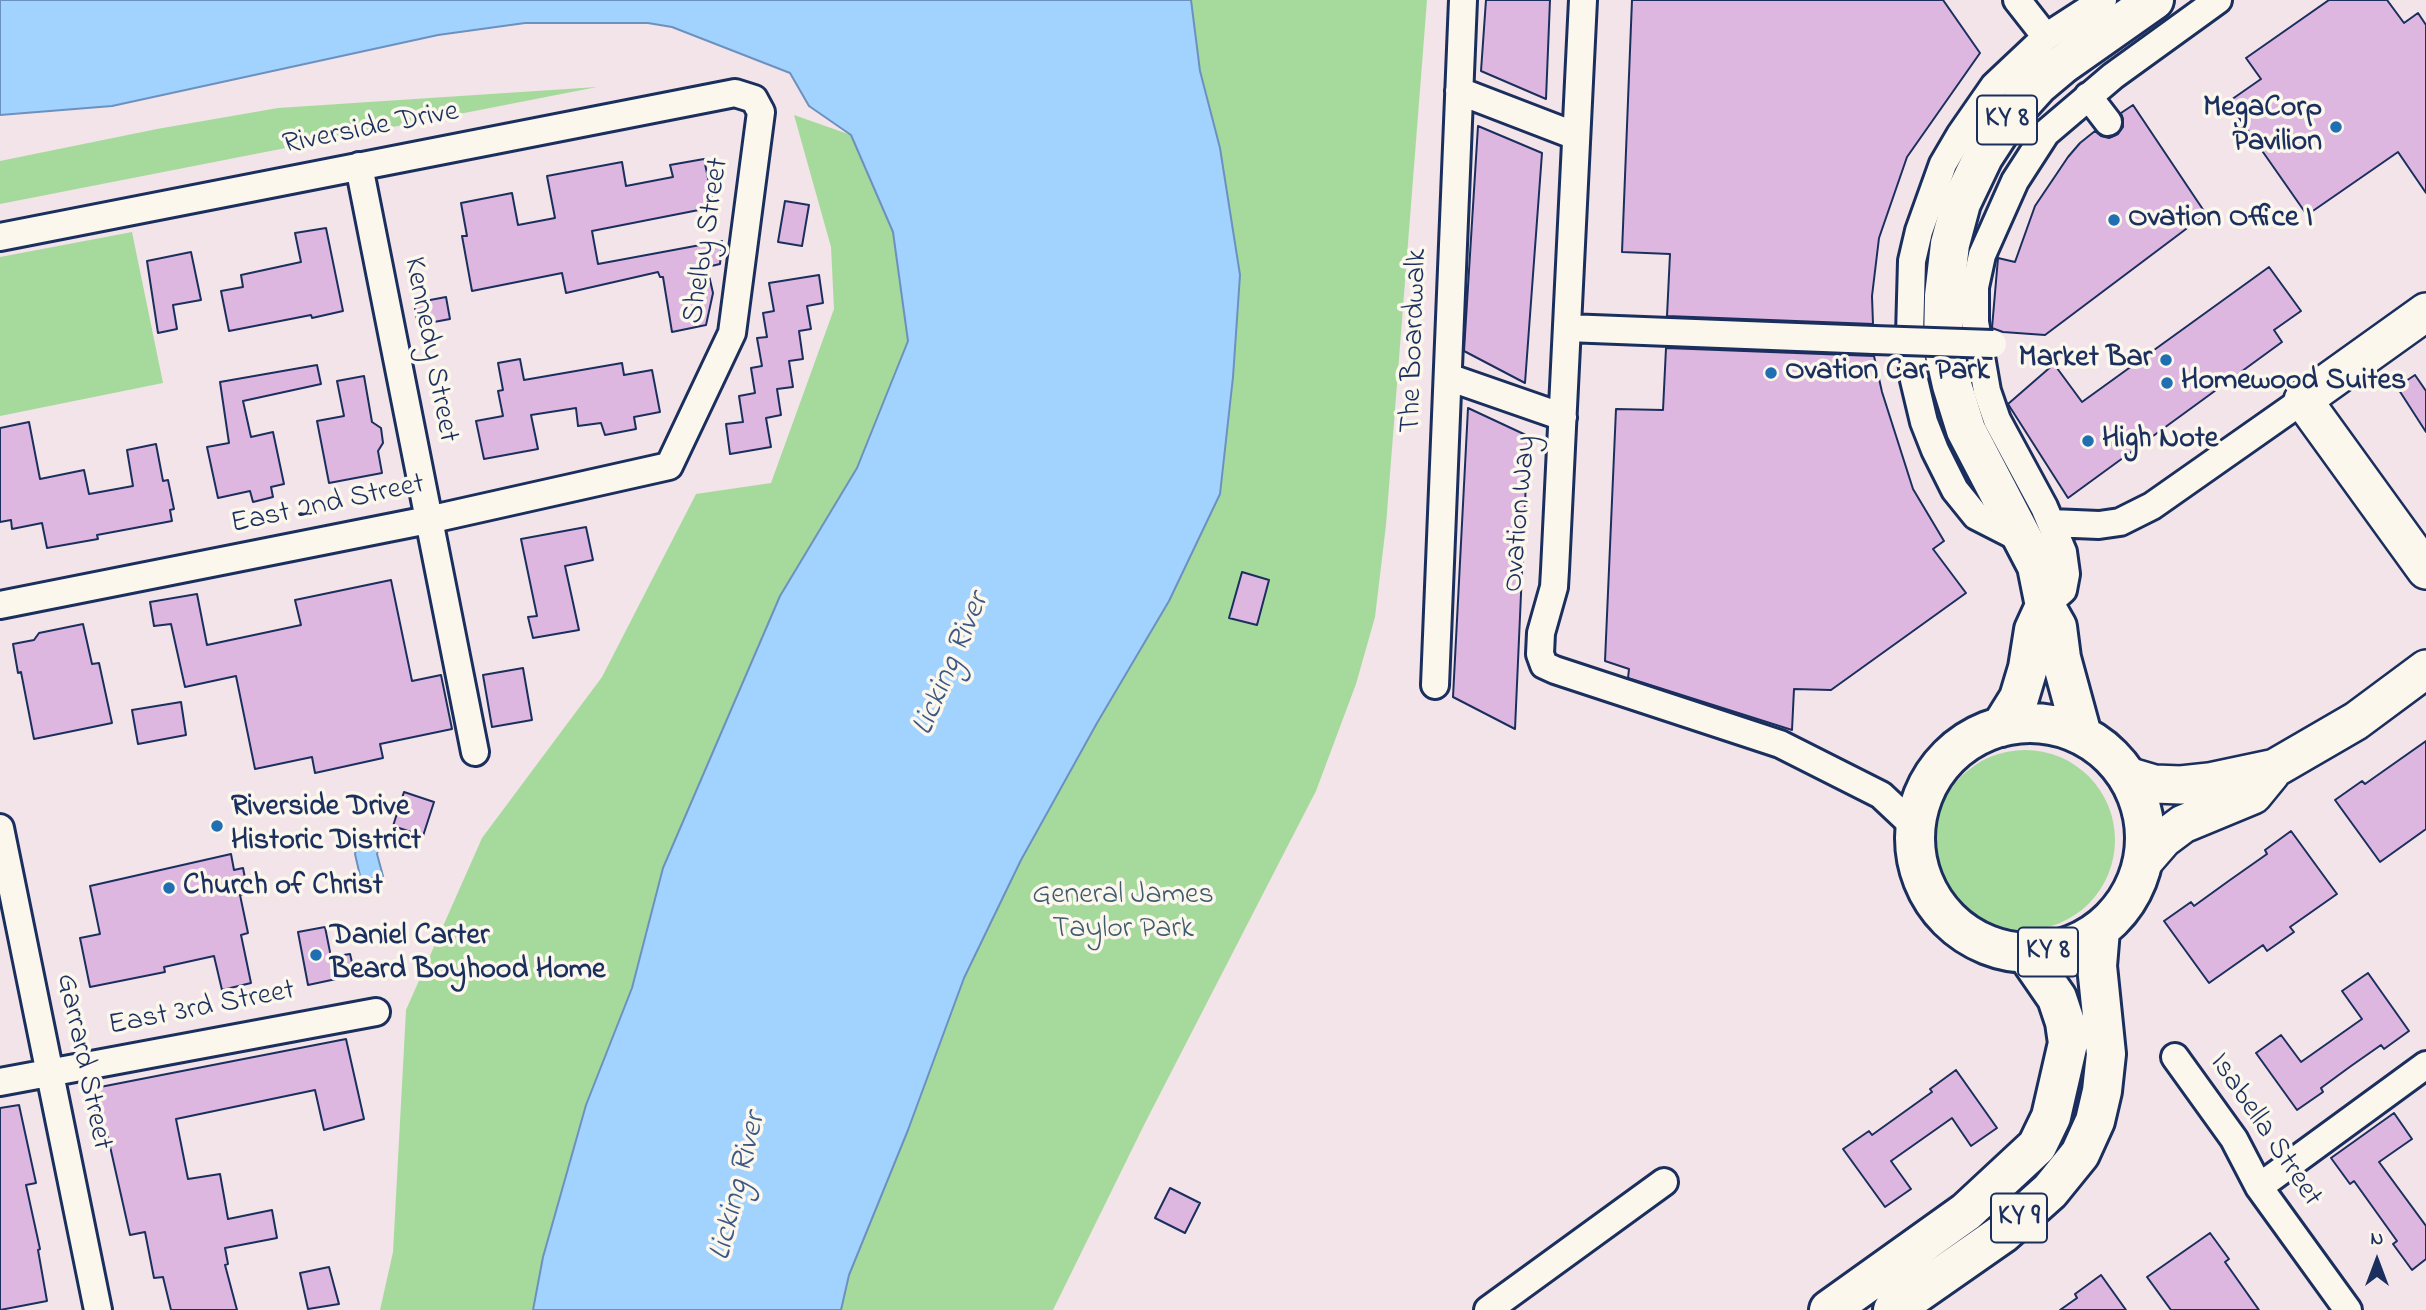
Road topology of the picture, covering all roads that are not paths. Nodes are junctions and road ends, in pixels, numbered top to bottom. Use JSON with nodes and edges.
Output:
{"nodes":[{"id":1,"x":1463,"y":0,"type":"edge"},
{"id":2,"x":1583,"y":0,"type":"edge"},
{"id":3,"x":2017,"y":0,"type":"edge"},
{"id":4,"x":2103,"y":0,"type":"edge"},
{"id":5,"x":2154,"y":0,"type":"edge"},
{"id":6,"x":2218,"y":0,"type":"edge"},
{"id":7,"x":2046,"y":37,"type":"junction"},
{"id":8,"x":1459,"y":90,"type":"junction"},
{"id":9,"x":2088,"y":96,"type":"junction"},
{"id":10,"x":754,"y":99,"type":"joint"},
{"id":11,"x":2108,"y":122,"type":"dead end"},
{"id":12,"x":1576,"y":136,"type":"junction"},
{"id":13,"x":359,"y":166,"type":"junction"},
{"id":14,"x":0,"y":237,"type":"edge"},
{"id":15,"x":2426,"y":312,"type":"edge"},
{"id":16,"x":1567,"y":328,"type":"junction"},
{"id":17,"x":1993,"y":344,"type":"dead end"},
{"id":18,"x":1448,"y":377,"type":"junction"},
{"id":19,"x":2302,"y":400,"type":"junction"},
{"id":20,"x":1563,"y":417,"type":"junction"},
{"id":21,"x":669,"y":467,"type":"joint"},
{"id":22,"x":428,"y":520,"type":"junction"},
{"id":23,"x":2038,"y":532,"type":"junction"},
{"id":24,"x":2426,"y":570,"type":"edge"},
{"id":25,"x":0,"y":605,"type":"edge"},
{"id":26,"x":2045,"y":606,"type":"junction"},
{"id":27,"x":2426,"y":669,"type":"edge"},
{"id":28,"x":1435,"y":685,"type":"dead end"},
{"id":29,"x":2001,"y":727,"type":"junction"},
{"id":30,"x":2082,"y":736,"type":"junction"},
{"id":31,"x":475,"y":752,"type":"dead end"},
{"id":32,"x":2275,"y":768,"type":"junction"},
{"id":33,"x":2127,"y":776,"type":"junction"},
{"id":34,"x":1916,"y":827,"type":"junction"},
{"id":35,"x":0,"y":828,"type":"edge"},
{"id":36,"x":2143,"y":862,"type":"junction"},
{"id":37,"x":2100,"y":930,"type":"junction"},
{"id":38,"x":2009,"y":950,"type":"junction"},
{"id":39,"x":376,"y":1013,"type":"dead end"},
{"id":40,"x":2175,"y":1057,"type":"dead end"},
{"id":41,"x":2426,"y":1065,"type":"edge"},
{"id":42,"x":50,"y":1072,"type":"junction"},
{"id":43,"x":0,"y":1082,"type":"edge"},
{"id":44,"x":1664,"y":1182,"type":"dead end"},
{"id":45,"x":2259,"y":1187,"type":"junction"},
{"id":46,"x":98,"y":1310,"type":"edge"},
{"id":47,"x":1488,"y":1310,"type":"edge"},
{"id":48,"x":1829,"y":1310,"type":"edge"},
{"id":49,"x":1894,"y":1310,"type":"edge"},
{"id":50,"x":2348,"y":1310,"type":"edge"}],
"edges":[{"from":1,"to":8,"type":"street","name":"The Boardwalk"},
{"from":2,"to":12,"type":"street","name":"Ovation Way"},
{"from":3,"to":7,"type":"street"},
{"from":4,"to":7,"type":"street"},
{"from":5,"to":23,"type":"main road","number":"KY 8"},
{"from":6,"to":9,"type":"street"},
{"from":7,"to":23,"type":"street"},
{"from":8,"to":12,"type":"street"},
{"from":8,"to":18,"type":"street","name":"The Boardwalk"},
{"from":9,"to":11,"type":"street"},
{"from":9,"to":23,"type":"street"},
{"from":10,"to":13,"type":"street","name":"Riverside Drive"},
{"from":10,"to":21,"type":"street","name":"Shelby Street"},
{"from":12,"to":16,"type":"street","name":"Ovation Way"},
{"from":13,"to":14,"type":"street","name":"Riverside Drive"},
{"from":13,"to":22,"type":"street","name":"Kennedy Street"},
{"from":15,"to":19,"type":"street"},
{"from":16,"to":17,"type":"street","bridge":true},
{"from":16,"to":20,"type":"street","name":"Ovation Way"},
{"from":18,"to":20,"type":"street"},
{"from":18,"to":28,"type":"street","name":"The Boardwalk"},
{"from":19,"to":23,"type":"street"},
{"from":19,"to":24,"type":"street"},
{"from":20,"to":34,"type":"street","name":"Ovation Way"},
{"from":21,"to":22,"type":"street","name":"East 2nd Street"},
{"from":22,"to":25,"type":"street","name":"East 2nd Street"},
{"from":22,"to":31,"type":"street","name":"Kennedy Street"},
{"from":23,"to":26,"type":"main road","number":"KY 8"},
{"from":26,"to":29,"type":"main road"},
{"from":26,"to":30,"type":"main road","number":"KY 8"},
{"from":27,"to":32,"type":"street"},
{"from":29,"to":30,"type":"main road"},
{"from":29,"to":34,"type":"main road"},
{"from":30,"to":33,"type":"main road","number":"KY 8"},
{"from":32,"to":33,"type":"street"},
{"from":32,"to":36,"type":"street"},
{"from":33,"to":36,"type":"main road","number":"KY 8"},
{"from":34,"to":38,"type":"main road"},
{"from":35,"to":42,"type":"street","name":"Garrard Street"},
{"from":36,"to":37,"type":"main road","number":"KY 8"},
{"from":37,"to":38,"type":"main road","number":"KY 8"},
{"from":37,"to":49,"type":"main road","number":"KY 9"},
{"from":38,"to":48,"type":"main road","number":"KY 9"},
{"from":39,"to":42,"type":"street","name":"East 3rd Street"},
{"from":40,"to":45,"type":"street","name":"Isabella Street"},
{"from":41,"to":45,"type":"street"},
{"from":42,"to":43,"type":"street","name":"East 3rd Street"},
{"from":42,"to":46,"type":"street","name":"Garrard Street"},
{"from":44,"to":47,"type":"street"},
{"from":45,"to":50,"type":"street","name":"Isabella Street"}]}
